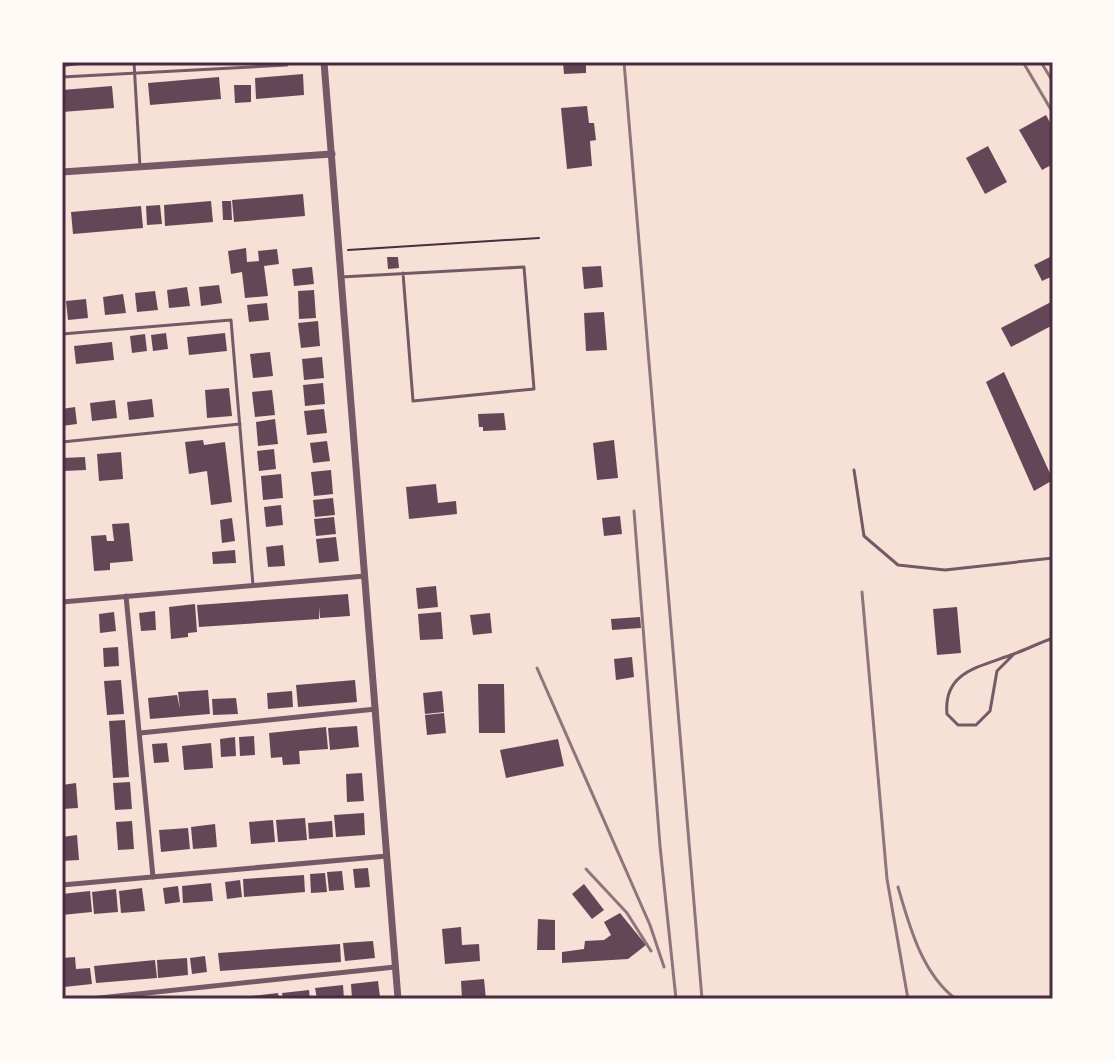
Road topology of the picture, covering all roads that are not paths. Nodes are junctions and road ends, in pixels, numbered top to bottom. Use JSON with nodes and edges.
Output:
{"nodes":[{"id":1,"x":134,"y":62,"type":"edge"},
{"id":2,"x":324,"y":62,"type":"edge"},
{"id":3,"x":287,"y":65,"type":"dead end"},
{"id":4,"x":135,"y":72,"type":"junction"},
{"id":5,"x":62,"y":77,"type":"edge"},
{"id":6,"x":332,"y":154,"type":"junction"},
{"id":7,"x":140,"y":167,"type":"junction"},
{"id":8,"x":62,"y":172,"type":"edge"},
{"id":9,"x":403,"y":273,"type":"junction"},
{"id":10,"x":341,"y":277,"type":"junction"},
{"id":11,"x":62,"y":334,"type":"edge"},
{"id":12,"x":240,"y":424,"type":"junction"},
{"id":13,"x":62,"y":442,"type":"edge"},
{"id":14,"x":854,"y":470,"type":"dead end"},
{"id":15,"x":1053,"y":558,"type":"edge"},
{"id":16,"x":365,"y":576,"type":"junction"},
{"id":17,"x":253,"y":585,"type":"junction"},
{"id":18,"x":126,"y":596,"type":"junction"},
{"id":19,"x":62,"y":602,"type":"edge"},
{"id":20,"x":1053,"y":638,"type":"edge"},
{"id":21,"x":1014,"y":654,"type":"junction"},
{"id":22,"x":376,"y":709,"type":"junction"},
{"id":23,"x":140,"y":733,"type":"junction"},
{"id":24,"x":387,"y":856,"type":"junction"},
{"id":25,"x":153,"y":877,"type":"junction"},
{"id":26,"x":62,"y":885,"type":"edge"},
{"id":27,"x":396,"y":967,"type":"junction"},
{"id":28,"x":90,"y":999,"type":"edge"},
{"id":29,"x":398,"y":999,"type":"edge"}],
"edges":[{"from":1,"to":4,"type":"lane"},
{"from":2,"to":6,"type":"street"},
{"from":3,"to":4,"type":"lane"},
{"from":4,"to":5,"type":"lane"},
{"from":4,"to":7,"type":"lane"},
{"from":6,"to":7,"type":"street"},
{"from":6,"to":10,"type":"street"},
{"from":7,"to":8,"type":"street"},
{"from":9,"to":9,"type":"lane"},
{"from":9,"to":10,"type":"lane"},
{"from":10,"to":16,"type":"street"},
{"from":11,"to":12,"type":"lane"},
{"from":12,"to":13,"type":"lane"},
{"from":12,"to":17,"type":"lane"},
{"from":14,"to":15,"type":"lane"},
{"from":16,"to":17,"type":"street"},
{"from":16,"to":22,"type":"street"},
{"from":17,"to":18,"type":"street"},
{"from":18,"to":19,"type":"street"},
{"from":18,"to":23,"type":"street"},
{"from":20,"to":21,"type":"lane"},
{"from":21,"to":21,"type":"lane"},
{"from":22,"to":23,"type":"street"},
{"from":22,"to":24,"type":"street"},
{"from":23,"to":25,"type":"street"},
{"from":24,"to":25,"type":"street"},
{"from":24,"to":27,"type":"street"},
{"from":25,"to":26,"type":"street"},
{"from":27,"to":28,"type":"street"},
{"from":27,"to":29,"type":"street"}]}
